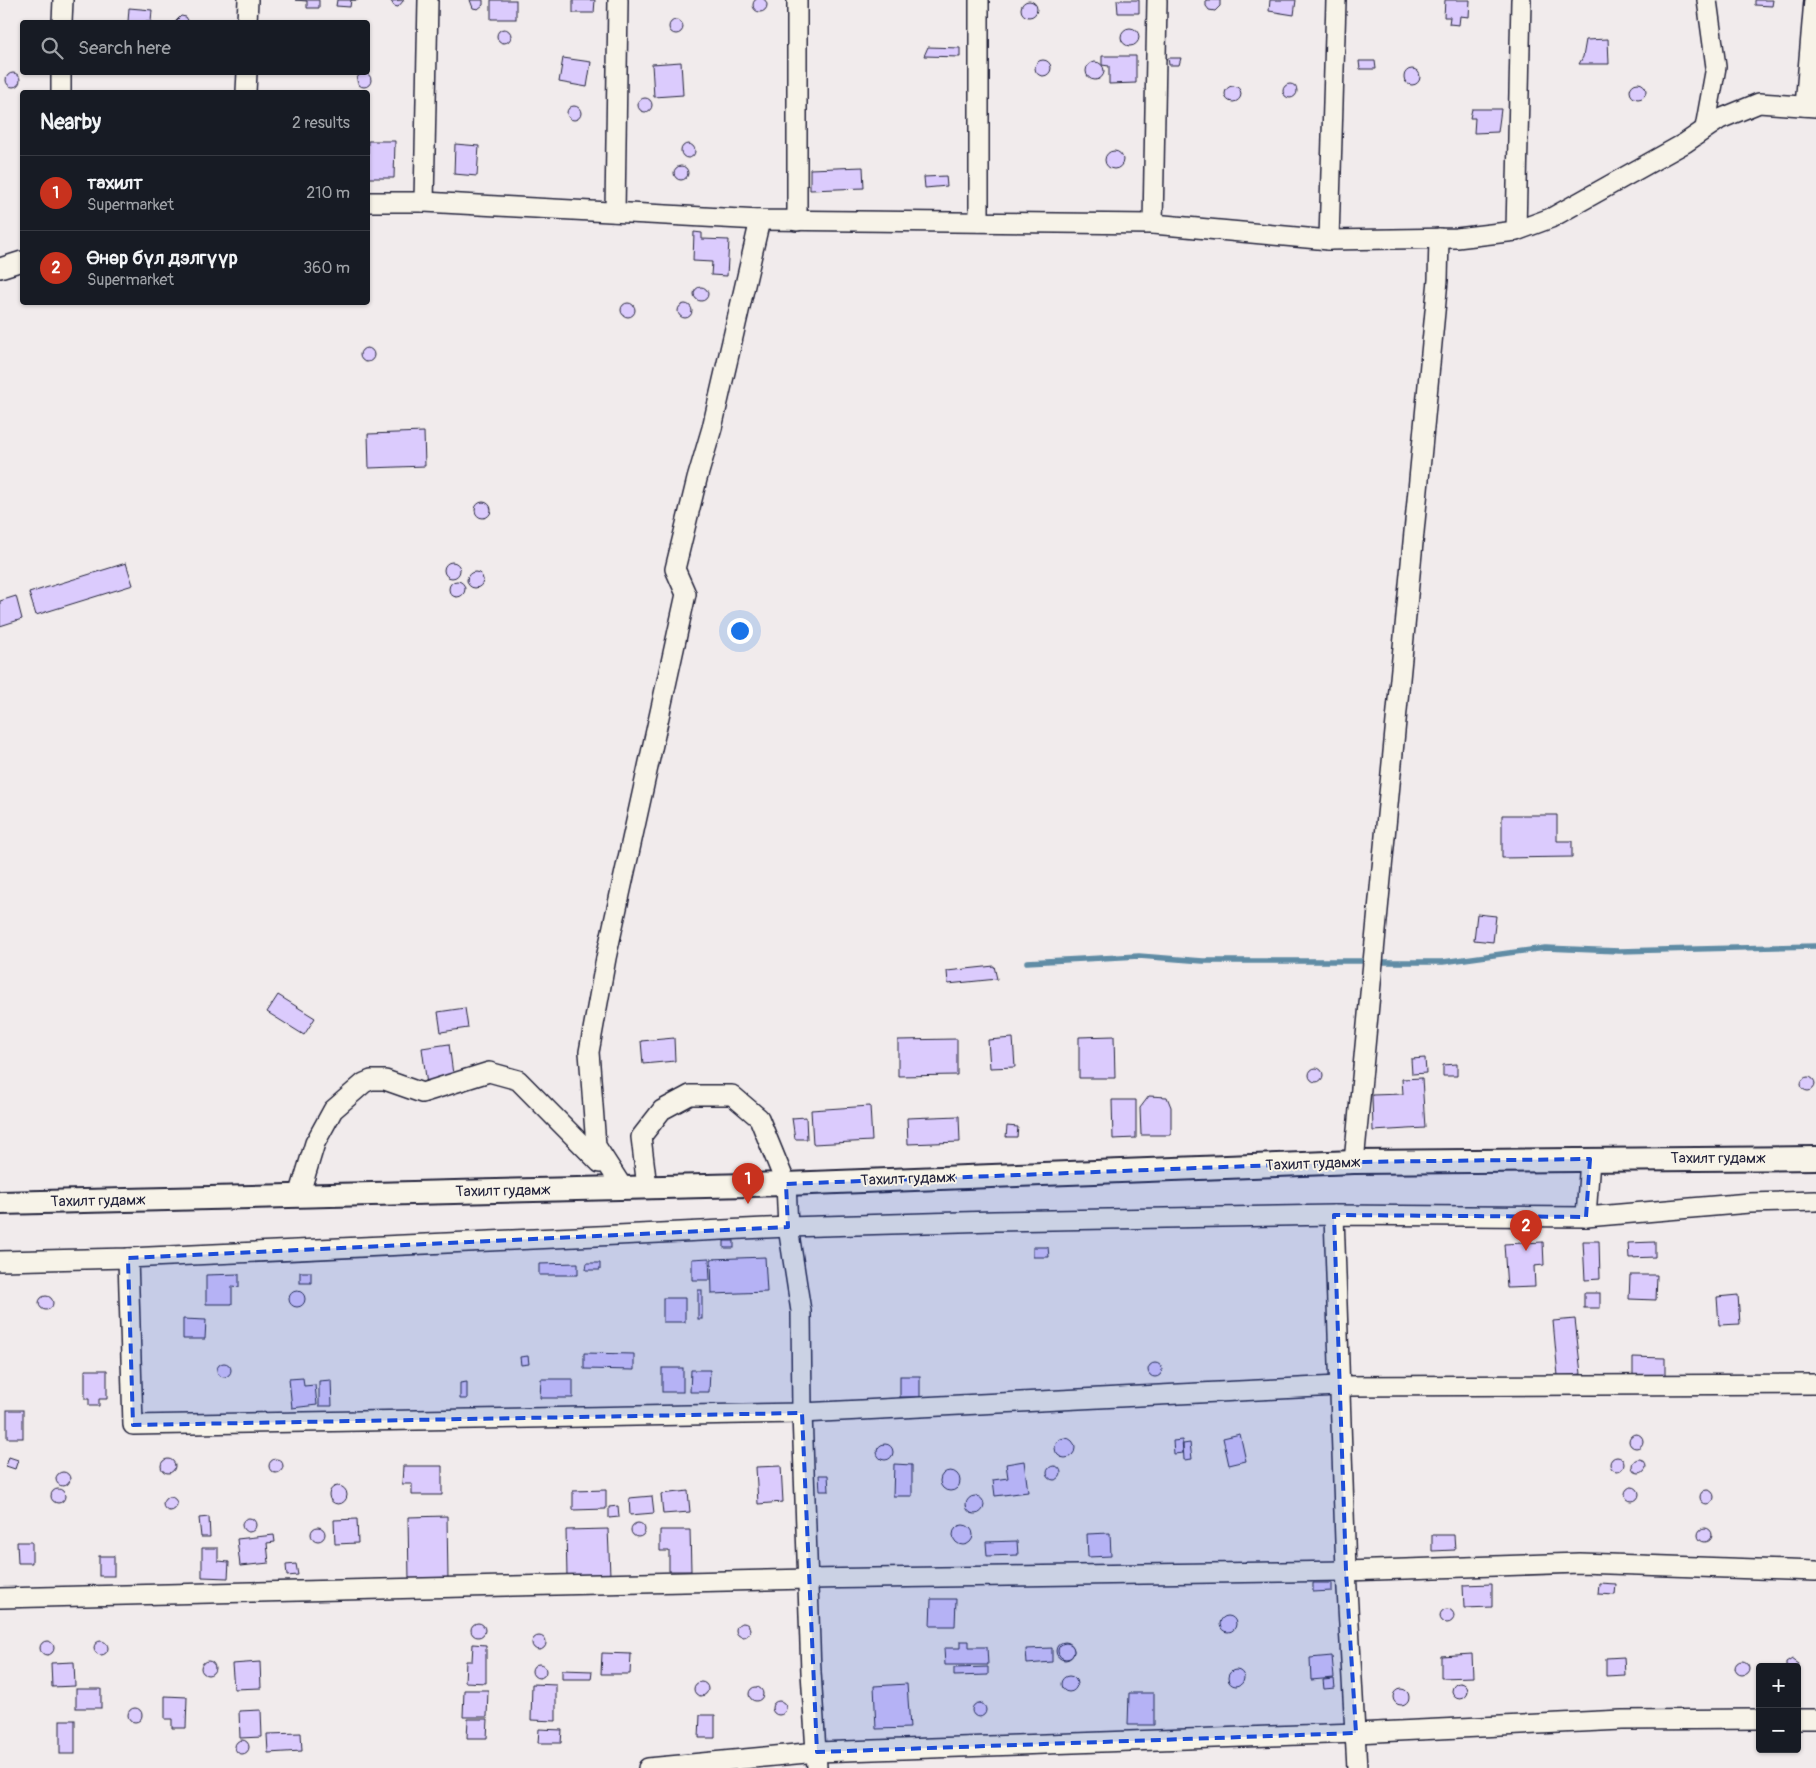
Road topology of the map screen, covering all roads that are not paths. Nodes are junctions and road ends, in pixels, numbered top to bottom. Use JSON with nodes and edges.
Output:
{"nodes":[{"id":1,"x":63,"y":0,"type":"edge"},
{"id":2,"x":248,"y":0,"type":"edge"},
{"id":3,"x":428,"y":0,"type":"edge"},
{"id":4,"x":618,"y":0,"type":"edge"},
{"id":5,"x":797,"y":0,"type":"edge"},
{"id":6,"x":979,"y":0,"type":"edge"},
{"id":7,"x":1157,"y":0,"type":"edge"},
{"id":8,"x":1336,"y":0,"type":"edge"},
{"id":9,"x":1521,"y":0,"type":"edge"},
{"id":10,"x":1707,"y":0,"type":"edge"},
{"id":11,"x":1814,"y":0,"type":"edge"},
{"id":12,"x":62,"y":20,"type":"edge"},
{"id":13,"x":247,"y":20,"type":"edge"},
{"id":14,"x":61,"y":75,"type":"edge"},
{"id":15,"x":246,"y":75,"type":"edge"},
{"id":16,"x":61,"y":90,"type":"edge"},
{"id":17,"x":246,"y":90,"type":"edge"},
{"id":18,"x":1810,"y":106,"type":"edge"},
{"id":19,"x":1705,"y":128,"type":"junction"},
{"id":20,"x":370,"y":202,"type":"edge"},
{"id":21,"x":424,"y":202,"type":"junction"},
{"id":22,"x":615,"y":212,"type":"junction"},
{"id":23,"x":760,"y":220,"type":"junction"},
{"id":24,"x":797,"y":221,"type":"junction"},
{"id":25,"x":979,"y":222,"type":"junction"},
{"id":26,"x":1154,"y":224,"type":"junction"},
{"id":27,"x":1516,"y":231,"type":"junction"},
{"id":28,"x":1439,"y":238,"type":"junction"},
{"id":29,"x":1329,"y":240,"type":"junction"},
{"id":30,"x":20,"y":262,"type":"edge"},
{"id":31,"x":0,"y":268,"type":"edge"},
{"id":32,"x":1816,"y":1158,"type":"edge"},
{"id":33,"x":1590,"y":1159,"type":"junction"},
{"id":34,"x":1354,"y":1162,"type":"junction"},
{"id":35,"x":786,"y":1184,"type":"junction"},
{"id":36,"x":647,"y":1187,"type":"junction"},
{"id":37,"x":623,"y":1188,"type":"junction"},
{"id":38,"x":299,"y":1196,"type":"junction"},
{"id":39,"x":1816,"y":1202,"type":"edge"},
{"id":40,"x":0,"y":1203,"type":"edge"},
{"id":41,"x":1334,"y":1215,"type":"junction"},
{"id":42,"x":1586,"y":1217,"type":"junction"},
{"id":43,"x":788,"y":1227,"type":"junction"},
{"id":44,"x":128,"y":1258,"type":"junction"},
{"id":45,"x":0,"y":1261,"type":"edge"},
{"id":46,"x":1816,"y":1384,"type":"edge"},
{"id":47,"x":1338,"y":1386,"type":"junction"},
{"id":48,"x":802,"y":1413,"type":"junction"},
{"id":49,"x":1346,"y":1571,"type":"junction"},
{"id":50,"x":1816,"y":1571,"type":"edge"},
{"id":51,"x":808,"y":1579,"type":"junction"},
{"id":52,"x":0,"y":1598,"type":"edge"},
{"id":53,"x":1756,"y":1719,"type":"edge"},
{"id":54,"x":1801,"y":1719,"type":"edge"},
{"id":55,"x":1816,"y":1719,"type":"edge"},
{"id":56,"x":1356,"y":1733,"type":"junction"},
{"id":57,"x":817,"y":1760,"type":"edge"},
{"id":58,"x":648,"y":1768,"type":"edge"},
{"id":59,"x":1357,"y":1768,"type":"edge"}],
"edges":[{"from":1,"to":12,"type":"street"},
{"from":2,"to":13,"type":"street"},
{"from":3,"to":21,"type":"street"},
{"from":4,"to":22,"type":"street"},
{"from":5,"to":24,"type":"street"},
{"from":6,"to":25,"type":"street"},
{"from":7,"to":26,"type":"street"},
{"from":8,"to":29,"type":"street"},
{"from":9,"to":27,"type":"street"},
{"from":10,"to":19,"type":"street"},
{"from":11,"to":18,"type":"street"},
{"from":14,"to":16,"type":"street"},
{"from":15,"to":17,"type":"street"},
{"from":18,"to":19,"type":"street"},
{"from":19,"to":27,"type":"street"},
{"from":20,"to":21,"type":"street"},
{"from":21,"to":22,"type":"street"},
{"from":22,"to":23,"type":"street"},
{"from":23,"to":24,"type":"street"},
{"from":23,"to":37,"type":"street"},
{"from":24,"to":25,"type":"street"},
{"from":25,"to":26,"type":"street"},
{"from":26,"to":29,"type":"street"},
{"from":27,"to":28,"type":"street"},
{"from":28,"to":29,"type":"street"},
{"from":28,"to":34,"type":"street"},
{"from":30,"to":31,"type":"street"},
{"from":32,"to":33,"type":"main road","name":"Тахилт гудамж"},
{"from":33,"to":34,"type":"main road","name":"Тахилт гудамж"},
{"from":33,"to":42,"type":"street"},
{"from":34,"to":35,"type":"main road","name":"Тахилт гудамж"},
{"from":35,"to":36,"type":"main road","name":"Тахилт гудамж"},
{"from":35,"to":36,"type":"street"},
{"from":35,"to":43,"type":"street"},
{"from":36,"to":37,"type":"main road","name":"Тахилт гудамж"},
{"from":37,"to":38,"type":"main road","name":"Тахилт гудамж"},
{"from":37,"to":38,"type":"street"},
{"from":38,"to":40,"type":"main road","name":"Тахилт гудамж"},
{"from":39,"to":42,"type":"street"},
{"from":41,"to":42,"type":"street"},
{"from":41,"to":43,"type":"street"},
{"from":41,"to":47,"type":"street"},
{"from":43,"to":44,"type":"street"},
{"from":43,"to":48,"type":"street"},
{"from":44,"to":45,"type":"street"},
{"from":44,"to":48,"type":"street"},
{"from":46,"to":47,"type":"street"},
{"from":47,"to":48,"type":"street"},
{"from":47,"to":49,"type":"street"},
{"from":48,"to":51,"type":"street"},
{"from":49,"to":50,"type":"street"},
{"from":49,"to":51,"type":"street"},
{"from":49,"to":56,"type":"street"},
{"from":51,"to":52,"type":"street"},
{"from":51,"to":57,"type":"street"},
{"from":53,"to":56,"type":"street"},
{"from":54,"to":55,"type":"street"},
{"from":56,"to":57,"type":"street"},
{"from":56,"to":59,"type":"street"},
{"from":57,"to":58,"type":"street"}]}
